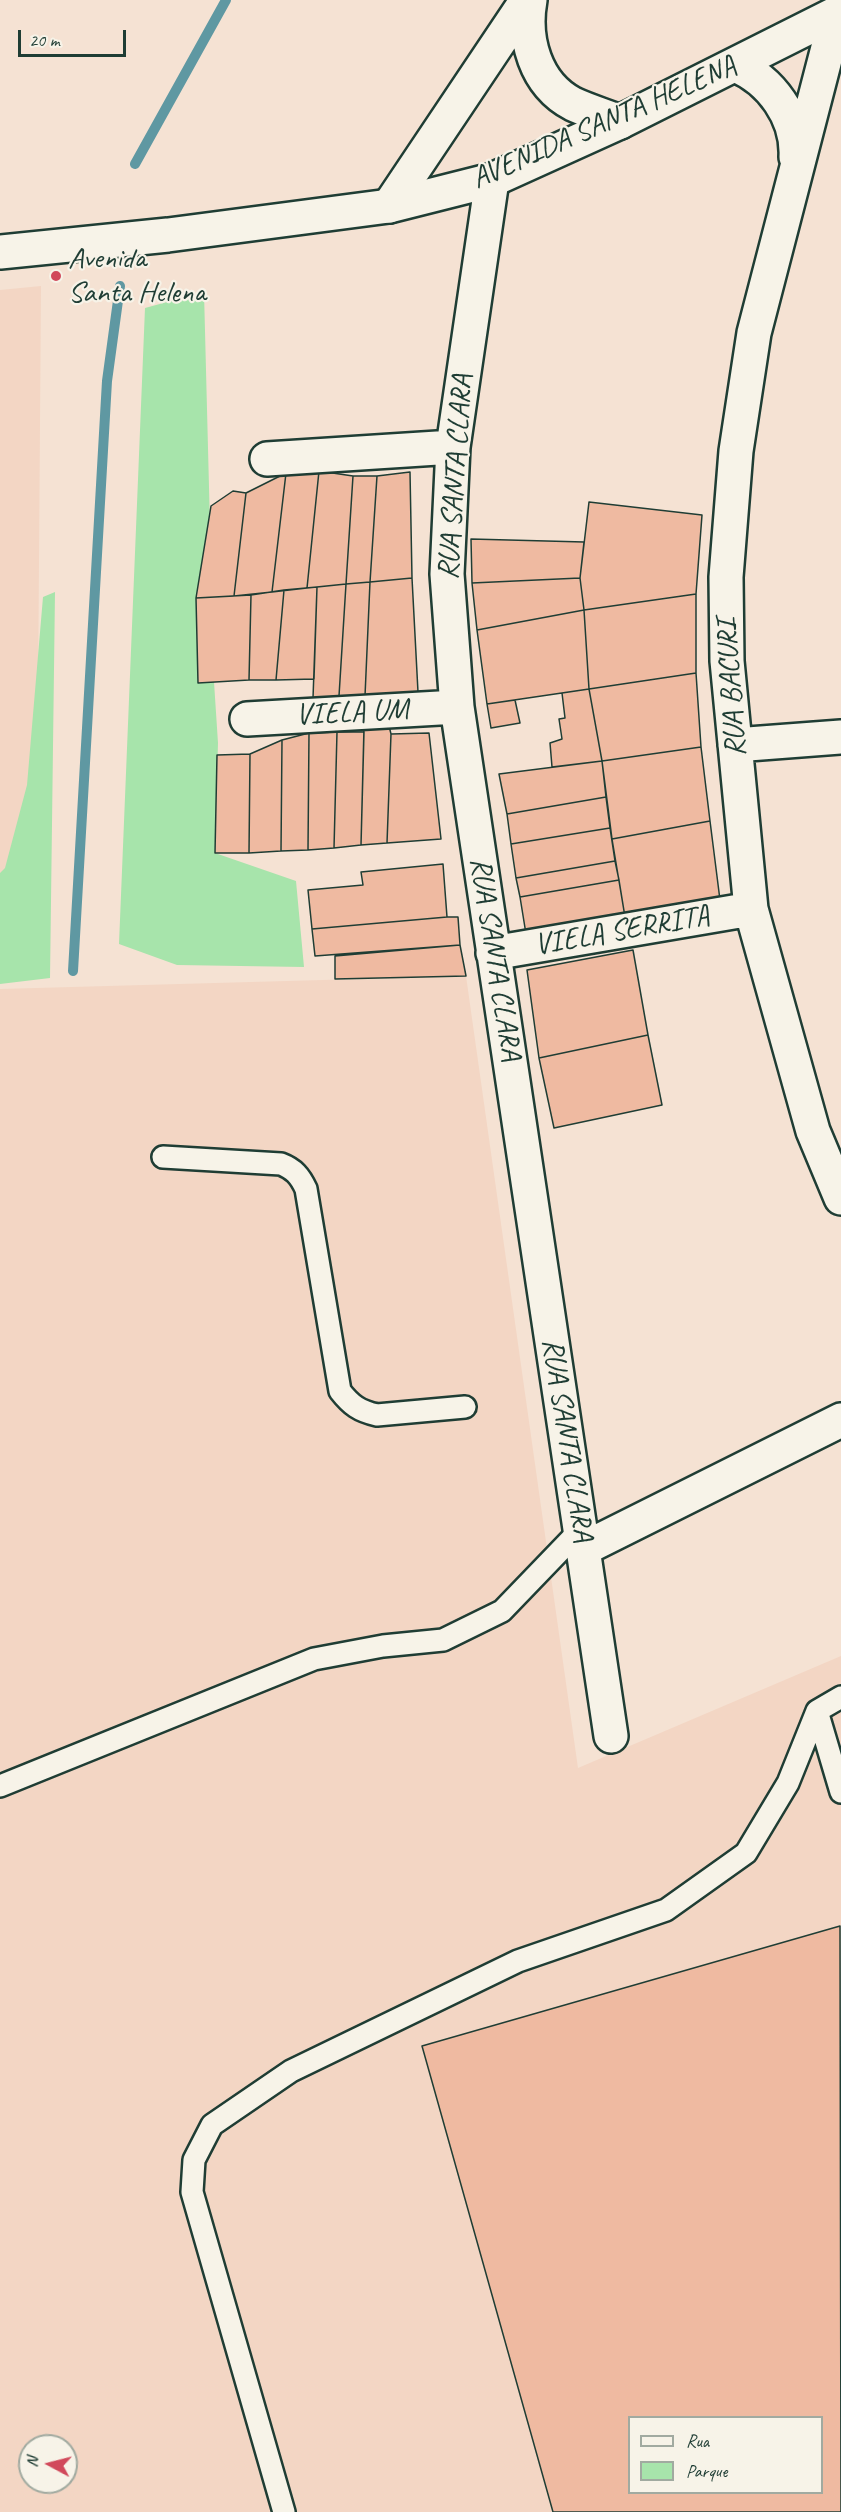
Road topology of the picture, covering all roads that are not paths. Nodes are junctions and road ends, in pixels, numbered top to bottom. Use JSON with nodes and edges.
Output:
{"nodes":[{"id":1,"x":528,"y":0,"type":"edge"},
{"id":2,"x":839,"y":12,"type":"edge"},
{"id":3,"x":735,"y":65,"type":"junction"},
{"id":4,"x":620,"y":122,"type":"junction"},
{"id":5,"x":795,"y":171,"type":"junction"},
{"id":6,"x":492,"y":180,"type":"junction"},
{"id":7,"x":389,"y":206,"type":"junction"},
{"id":8,"x":0,"y":252,"type":"edge"},
{"id":9,"x":453,"y":447,"type":"junction"},
{"id":10,"x":267,"y":459,"type":"dead end"},
{"id":11,"x":457,"y":707,"type":"junction"},
{"id":12,"x":247,"y":719,"type":"dead end"},
{"id":13,"x":841,"y":737,"type":"edge"},
{"id":14,"x":735,"y":745,"type":"junction"},
{"id":15,"x":751,"y":909,"type":"junction"},
{"id":16,"x":493,"y":953,"type":"junction"},
{"id":17,"x":163,"y":1157,"type":"dead end"},
{"id":18,"x":841,"y":1198,"type":"edge"},
{"id":19,"x":465,"y":1407,"type":"dead end"},
{"id":20,"x":841,"y":1420,"type":"edge"},
{"id":21,"x":582,"y":1540,"type":"junction"},
{"id":22,"x":841,"y":1697,"type":"edge"},
{"id":23,"x":817,"y":1711,"type":"junction"},
{"id":24,"x":611,"y":1736,"type":"dead end"},
{"id":25,"x":0,"y":1786,"type":"edge"},
{"id":26,"x":841,"y":1792,"type":"edge"},
{"id":27,"x":284,"y":2512,"type":"edge"}],
"edges":[{"from":1,"to":4,"type":"street"},
{"from":1,"to":7,"type":"street"},
{"from":2,"to":3,"type":"street","name":"AVENIDA SANTA HELENA"},
{"from":2,"to":5,"type":"street","name":"RUA BACURI"},
{"from":3,"to":4,"type":"street","name":"AVENIDA SANTA HELENA"},
{"from":3,"to":5,"type":"street","name":"RUA BACURI"},
{"from":4,"to":6,"type":"street","name":"AVENIDA SANTA HELENA"},
{"from":5,"to":14,"type":"street","name":"RUA BACURI"},
{"from":6,"to":7,"type":"street","name":"AVENIDA SANTA HELENA"},
{"from":6,"to":9,"type":"street","name":"RUA SANTA CLARA"},
{"from":7,"to":8,"type":"street","name":"AVENIDA SANTA HELENA"},
{"from":9,"to":10,"type":"street"},
{"from":9,"to":11,"type":"street","name":"RUA SANTA CLARA"},
{"from":11,"to":12,"type":"street","name":"VIELA UM"},
{"from":11,"to":16,"type":"street","name":"RUA SANTA CLARA"},
{"from":13,"to":14,"type":"street"},
{"from":14,"to":15,"type":"street","name":"RUA BACURI"},
{"from":15,"to":16,"type":"street","name":"VIELA SERRITA"},
{"from":15,"to":18,"type":"street","name":"RUA BACURI"},
{"from":16,"to":21,"type":"street","name":"RUA SANTA CLARA"},
{"from":17,"to":19,"type":"lane"},
{"from":20,"to":21,"type":"street"},
{"from":21,"to":24,"type":"street","name":"RUA SANTA CLARA"},
{"from":21,"to":25,"type":"lane"},
{"from":22,"to":23,"type":"lane"},
{"from":23,"to":26,"type":"lane"},
{"from":23,"to":27,"type":"lane"}]}
